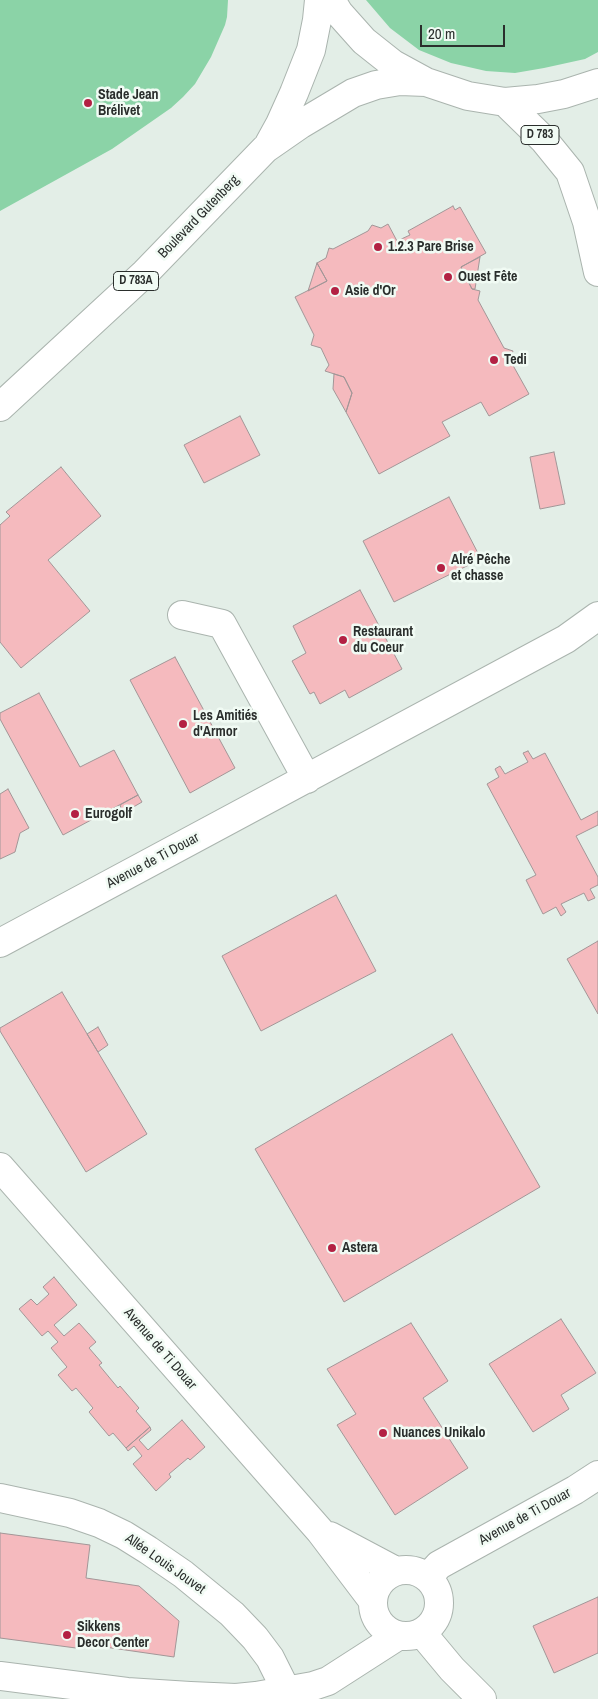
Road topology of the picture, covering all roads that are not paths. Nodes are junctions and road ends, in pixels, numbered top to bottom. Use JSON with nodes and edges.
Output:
{"nodes":[{"id":1,"x":318,"y":0,"type":"edge"},
{"id":2,"x":331,"y":0,"type":"edge"},
{"id":3,"x":426,"y":82,"type":"junction"},
{"id":4,"x":598,"y":83,"type":"edge"},
{"id":5,"x":505,"y":102,"type":"junction"},
{"id":6,"x":265,"y":149,"type":"junction"},
{"id":7,"x":598,"y":272,"type":"edge"},
{"id":8,"x":0,"y":407,"type":"edge"},
{"id":9,"x":182,"y":615,"type":"dead end"},
{"id":10,"x":598,"y":616,"type":"edge"},
{"id":11,"x":598,"y":630,"type":"edge"},
{"id":12,"x":566,"y":639,"type":"junction"},
{"id":13,"x":307,"y":779,"type":"junction"},
{"id":14,"x":0,"y":943,"type":"edge"},
{"id":15,"x":0,"y":1167,"type":"edge"},
{"id":16,"x":598,"y":1475,"type":"edge"},
{"id":17,"x":0,"y":1498,"type":"edge"},
{"id":18,"x":320,"y":1530,"type":"junction"},
{"id":19,"x":396,"y":1571,"type":"junction"},
{"id":20,"x":428,"y":1577,"type":"junction"},
{"id":21,"x":374,"y":1609,"type":"junction"},
{"id":22,"x":410,"y":1634,"type":"junction"},
{"id":23,"x":349,"y":1667,"type":"junction"},
{"id":24,"x":0,"y":1676,"type":"edge"},
{"id":25,"x":287,"y":1692,"type":"junction"},
{"id":26,"x":482,"y":1699,"type":"edge"}],
"edges":[{"from":1,"to":6,"type":"street","name":"Boulevard Gutenberg","number":"D 783A"},
{"from":2,"to":3,"type":"street"},
{"from":3,"to":5,"type":"street"},
{"from":3,"to":6,"type":"street","name":"Boulevard Gutenberg","number":"D 783A"},
{"from":4,"to":5,"type":"street"},
{"from":5,"to":7,"type":"street","number":"D 783"},
{"from":6,"to":8,"type":"street","name":"Boulevard Gutenberg","number":"D 783A"},
{"from":9,"to":13,"type":"street"},
{"from":10,"to":12,"type":"street","name":"Avenue de Ti Douar"},
{"from":11,"to":12,"type":"street","name":"Avenue de Ti Douar"},
{"from":12,"to":13,"type":"street","name":"Avenue de Ti Douar"},
{"from":13,"to":14,"type":"street","name":"Avenue de Ti Douar"},
{"from":15,"to":18,"type":"street","name":"Avenue de Ti Douar"},
{"from":16,"to":20,"type":"street","name":"Avenue de Ti Douar"},
{"from":17,"to":25,"type":"street","name":"Allée Louis Jouvet"},
{"from":18,"to":19,"type":"street","name":"Avenue de Ti Douar"},
{"from":18,"to":21,"type":"street","name":"Avenue de Ti Douar"},
{"from":19,"to":20,"type":"street"},
{"from":19,"to":21,"type":"street"},
{"from":20,"to":22,"type":"street"},
{"from":21,"to":22,"type":"street"},
{"from":21,"to":23,"type":"street"},
{"from":22,"to":23,"type":"street"},
{"from":22,"to":26,"type":"street"},
{"from":23,"to":25,"type":"street"},
{"from":24,"to":25,"type":"street"}]}
